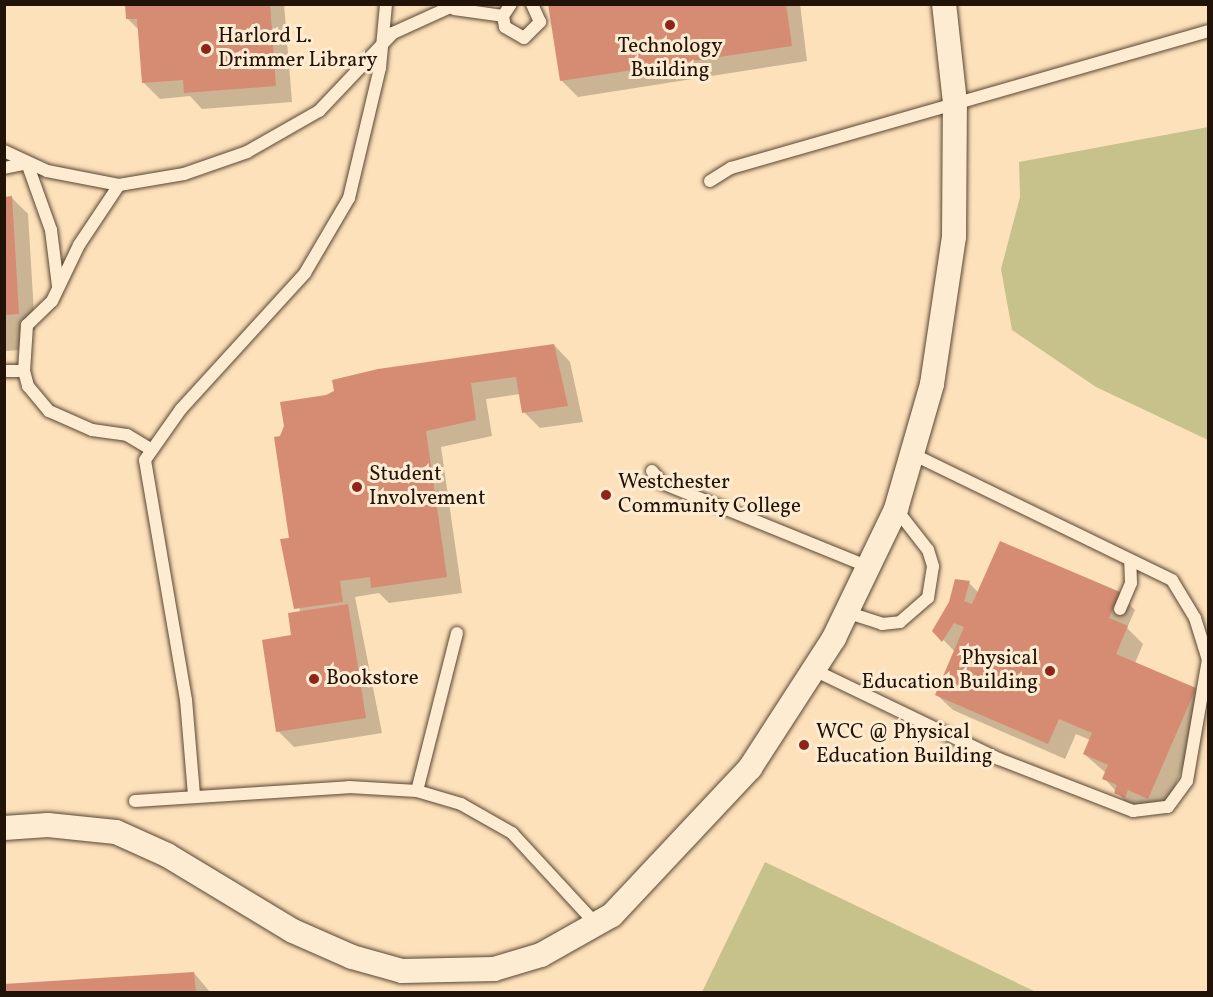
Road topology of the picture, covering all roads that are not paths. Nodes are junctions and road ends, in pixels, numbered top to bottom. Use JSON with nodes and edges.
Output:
{"nodes":[{"id":1,"x":386,"y":4,"type":"edge"},
{"id":2,"x":511,"y":4,"type":"edge"},
{"id":3,"x":532,"y":4,"type":"edge"},
{"id":4,"x":944,"y":4,"type":"edge"},
{"id":5,"x":455,"y":7,"type":"edge"},
{"id":6,"x":503,"y":16,"type":"junction"},
{"id":7,"x":1209,"y":31,"type":"edge"},
{"id":8,"x":382,"y":42,"type":"junction"},
{"id":9,"x":955,"y":103,"type":"junction"},
{"id":10,"x":4,"y":151,"type":"edge"},
{"id":11,"x":27,"y":163,"type":"junction"},
{"id":12,"x":4,"y":168,"type":"edge"},
{"id":13,"x":710,"y":181,"type":"dead end"},
{"id":14,"x":119,"y":185,"type":"junction"},
{"id":15,"x":58,"y":286,"type":"junction"},
{"id":16,"x":4,"y":371,"type":"edge"},
{"id":17,"x":24,"y":371,"type":"junction"},
{"id":18,"x":152,"y":450,"type":"junction"},
{"id":19,"x":913,"y":454,"type":"junction"},
{"id":20,"x":652,"y":471,"type":"dead end"},
{"id":21,"x":896,"y":509,"type":"junction"},
{"id":22,"x":1130,"y":560,"type":"junction"},
{"id":23,"x":871,"y":568,"type":"junction"},
{"id":24,"x":1120,"y":609,"type":"dead end"},
{"id":25,"x":849,"y":613,"type":"junction"},
{"id":26,"x":456,"y":633,"type":"dead end"},
{"id":27,"x":816,"y":671,"type":"junction"},
{"id":28,"x":417,"y":791,"type":"junction"},
{"id":29,"x":194,"y":795,"type":"junction"},
{"id":30,"x":135,"y":801,"type":"dead end"},
{"id":31,"x":4,"y":828,"type":"edge"},
{"id":32,"x":597,"y":925,"type":"junction"}],
"edges":[{"from":1,"to":8,"type":"lane"},
{"from":2,"to":6,"type":"lane"},
{"from":3,"to":6,"type":"lane"},
{"from":4,"to":9,"type":"street"},
{"from":5,"to":6,"type":"lane"},
{"from":5,"to":8,"type":"lane"},
{"from":7,"to":9,"type":"lane"},
{"from":8,"to":14,"type":"lane"},
{"from":8,"to":18,"type":"lane"},
{"from":9,"to":13,"type":"lane"},
{"from":9,"to":19,"type":"street"},
{"from":10,"to":11,"type":"lane"},
{"from":11,"to":12,"type":"lane"},
{"from":11,"to":14,"type":"lane"},
{"from":11,"to":15,"type":"lane"},
{"from":14,"to":15,"type":"lane"},
{"from":15,"to":17,"type":"lane"},
{"from":16,"to":17,"type":"lane"},
{"from":17,"to":18,"type":"lane"},
{"from":18,"to":29,"type":"lane"},
{"from":19,"to":21,"type":"street"},
{"from":19,"to":22,"type":"lane"},
{"from":20,"to":23,"type":"lane"},
{"from":21,"to":23,"type":"street"},
{"from":21,"to":25,"type":"lane"},
{"from":22,"to":24,"type":"lane"},
{"from":22,"to":27,"type":"lane"},
{"from":23,"to":25,"type":"street"},
{"from":25,"to":27,"type":"street"},
{"from":26,"to":28,"type":"lane"},
{"from":27,"to":32,"type":"street"},
{"from":28,"to":29,"type":"lane"},
{"from":28,"to":32,"type":"lane"},
{"from":29,"to":30,"type":"lane"},
{"from":31,"to":32,"type":"street"}]}
